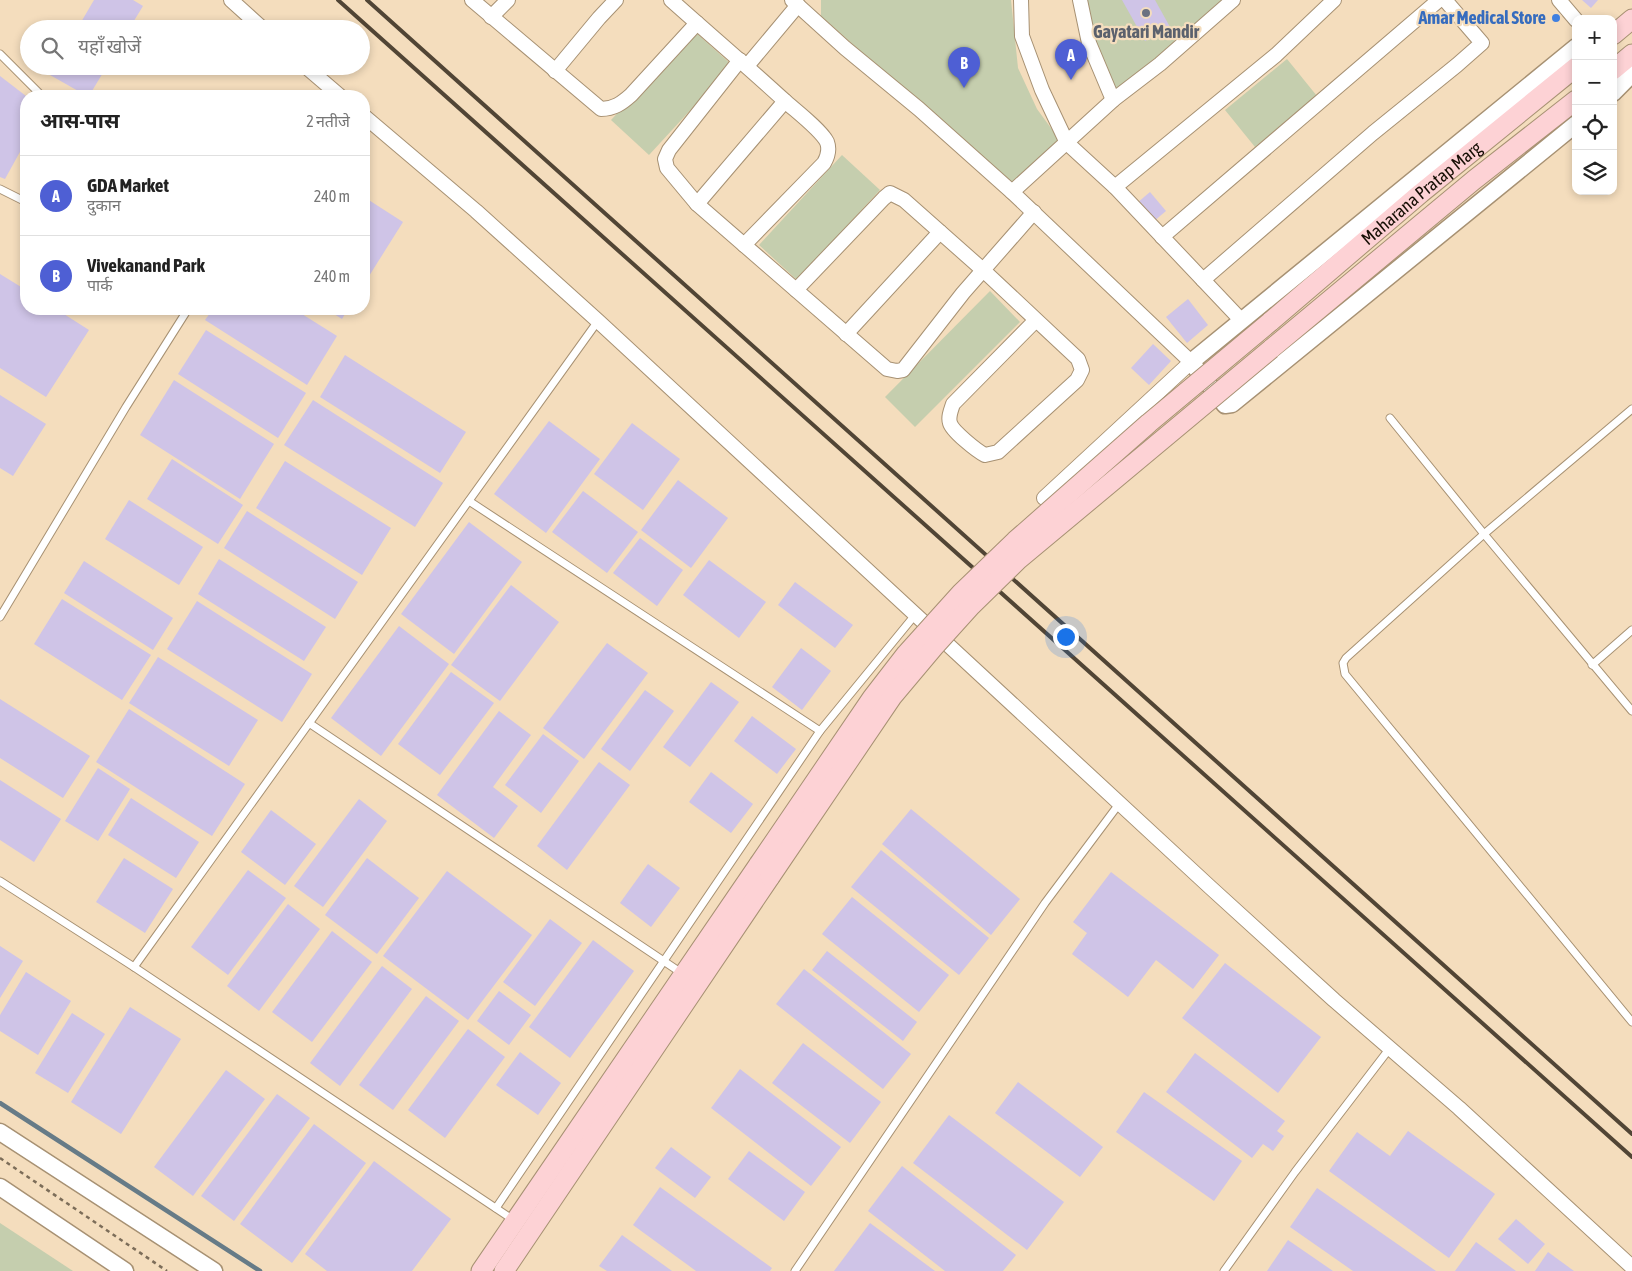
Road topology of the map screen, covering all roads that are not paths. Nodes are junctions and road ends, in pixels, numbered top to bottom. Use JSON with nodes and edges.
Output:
{"nodes":[{"id":1,"x":231,"y":0,"type":"edge"},
{"id":2,"x":472,"y":0,"type":"edge"},
{"id":3,"x":508,"y":0,"type":"edge"},
{"id":4,"x":616,"y":0,"type":"edge"},
{"id":5,"x":671,"y":0,"type":"edge"},
{"id":6,"x":1021,"y":0,"type":"edge"},
{"id":7,"x":1080,"y":0,"type":"edge"},
{"id":8,"x":1233,"y":0,"type":"edge"},
{"id":9,"x":1334,"y":0,"type":"edge"},
{"id":10,"x":1439,"y":0,"type":"edge"},
{"id":11,"x":1445,"y":0,"type":"edge"},
{"id":12,"x":1559,"y":0,"type":"edge"},
{"id":13,"x":795,"y":3,"type":"edge"},
{"id":14,"x":1572,"y":15,"type":"edge"},
{"id":15,"x":492,"y":16,"type":"junction"},
{"id":16,"x":253,"y":20,"type":"edge"},
{"id":17,"x":697,"y":23,"type":"junction"},
{"id":18,"x":1572,"y":49,"type":"edge"},
{"id":19,"x":0,"y":54,"type":"edge"},
{"id":20,"x":1632,"y":54,"type":"edge"},
{"id":21,"x":744,"y":63,"type":"junction"},
{"id":22,"x":1632,"y":66,"type":"edge"},
{"id":23,"x":1617,"y":67,"type":"edge"},
{"id":24,"x":1572,"y":70,"type":"edge"},
{"id":25,"x":555,"y":71,"type":"junction"},
{"id":26,"x":20,"y":74,"type":"edge"},
{"id":27,"x":21,"y":75,"type":"edge"},
{"id":28,"x":314,"y":75,"type":"edge"},
{"id":29,"x":1617,"y":89,"type":"edge"},
{"id":30,"x":36,"y":90,"type":"edge"},
{"id":31,"x":329,"y":90,"type":"edge"},
{"id":32,"x":1113,"y":100,"type":"junction"},
{"id":33,"x":785,"y":101,"type":"junction"},
{"id":34,"x":1572,"y":103,"type":"edge"},
{"id":35,"x":370,"y":121,"type":"edge"},
{"id":36,"x":1572,"y":127,"type":"edge"},
{"id":37,"x":1068,"y":143,"type":"junction"},
{"id":38,"x":1115,"y":187,"type":"junction"},
{"id":39,"x":0,"y":189,"type":"edge"},
{"id":40,"x":1012,"y":192,"type":"junction"},
{"id":41,"x":20,"y":199,"type":"edge"},
{"id":42,"x":697,"y":204,"type":"junction"},
{"id":43,"x":1034,"y":212,"type":"junction"},
{"id":44,"x":940,"y":232,"type":"junction"},
{"id":45,"x":1162,"y":237,"type":"junction"},
{"id":46,"x":744,"y":245,"type":"junction"},
{"id":47,"x":983,"y":270,"type":"junction"},
{"id":48,"x":1203,"y":280,"type":"junction"},
{"id":49,"x":796,"y":290,"type":"junction"},
{"id":50,"x":184,"y":315,"type":"edge"},
{"id":51,"x":1036,"y":320,"type":"junction"},
{"id":52,"x":1241,"y":320,"type":"junction"},
{"id":53,"x":598,"y":321,"type":"junction"},
{"id":54,"x":846,"y":334,"type":"junction"},
{"id":55,"x":1191,"y":362,"type":"junction"},
{"id":56,"x":1632,"y":409,"type":"edge"},
{"id":57,"x":1390,"y":418,"type":"dead end"},
{"id":58,"x":1044,"y":498,"type":"dead end"},
{"id":59,"x":469,"y":501,"type":"junction"},
{"id":60,"x":1484,"y":534,"type":"junction"},
{"id":61,"x":915,"y":615,"type":"junction"},
{"id":62,"x":0,"y":617,"type":"edge"},
{"id":63,"x":1632,"y":630,"type":"edge"},
{"id":64,"x":1592,"y":665,"type":"junction"},
{"id":65,"x":1632,"y":711,"type":"edge"},
{"id":66,"x":309,"y":723,"type":"junction"},
{"id":67,"x":820,"y":731,"type":"junction"},
{"id":68,"x":1119,"y":804,"type":"junction"},
{"id":69,"x":764,"y":870,"type":"junction"},
{"id":70,"x":0,"y":881,"type":"edge"},
{"id":71,"x":665,"y":962,"type":"junction"},
{"id":72,"x":134,"y":967,"type":"junction"},
{"id":73,"x":684,"y":974,"type":"junction"},
{"id":74,"x":1632,"y":1022,"type":"edge"},
{"id":75,"x":1390,"y":1048,"type":"junction"},
{"id":76,"x":0,"y":1132,"type":"edge"},
{"id":77,"x":0,"y":1187,"type":"edge"},
{"id":78,"x":496,"y":1208,"type":"junction"},
{"id":79,"x":515,"y":1221,"type":"junction"},
{"id":80,"x":1632,"y":1267,"type":"edge"},
{"id":81,"x":126,"y":1271,"type":"edge"},
{"id":82,"x":214,"y":1271,"type":"edge"},
{"id":83,"x":481,"y":1271,"type":"edge"},
{"id":84,"x":504,"y":1271,"type":"edge"},
{"id":85,"x":795,"y":1271,"type":"edge"},
{"id":86,"x":1224,"y":1271,"type":"edge"}],
"edges":[{"from":1,"to":16,"type":"street"},
{"from":2,"to":15,"type":"street"},
{"from":3,"to":15,"type":"street"},
{"from":4,"to":25,"type":"street"},
{"from":5,"to":17,"type":"street"},
{"from":6,"to":37,"type":"street"},
{"from":7,"to":32,"type":"street"},
{"from":8,"to":32,"type":"street"},
{"from":9,"to":38,"type":"street"},
{"from":10,"to":45,"type":"street"},
{"from":11,"to":48,"type":"street"},
{"from":12,"to":14,"type":"street"},
{"from":13,"to":21,"type":"street"},
{"from":13,"to":40,"type":"street"},
{"from":15,"to":25,"type":"street"},
{"from":17,"to":21,"type":"street"},
{"from":17,"to":25,"type":"street"},
{"from":18,"to":52,"type":"street"},
{"from":19,"to":26,"type":"lane"},
{"from":20,"to":23,"type":"main road"},
{"from":21,"to":33,"type":"street"},
{"from":21,"to":42,"type":"street"},
{"from":22,"to":29,"type":"street"},
{"from":24,"to":69,"type":"main road","name":"Maharana Pratap Marg","bridge":true},
{"from":27,"to":30,"type":"lane"},
{"from":28,"to":31,"type":"street"},
{"from":32,"to":37,"type":"street"},
{"from":33,"to":42,"type":"street"},
{"from":33,"to":46,"type":"street"},
{"from":34,"to":69,"type":"main road","name":"Maharana Pratap Marg","bridge":true},
{"from":35,"to":53,"type":"street"},
{"from":36,"to":55,"type":"street"},
{"from":37,"to":38,"type":"street"},
{"from":37,"to":40,"type":"street"},
{"from":38,"to":45,"type":"street"},
{"from":39,"to":41,"type":"lane"},
{"from":40,"to":43,"type":"street"},
{"from":42,"to":46,"type":"street"},
{"from":43,"to":47,"type":"street"},
{"from":43,"to":55,"type":"street"},
{"from":44,"to":47,"type":"street"},
{"from":44,"to":49,"type":"street"},
{"from":44,"to":54,"type":"street"},
{"from":45,"to":48,"type":"street"},
{"from":46,"to":49,"type":"street"},
{"from":47,"to":51,"type":"street"},
{"from":47,"to":54,"type":"street"},
{"from":48,"to":52,"type":"street"},
{"from":49,"to":54,"type":"street"},
{"from":50,"to":62,"type":"lane"},
{"from":51,"to":51,"type":"street"},
{"from":52,"to":55,"type":"street"},
{"from":53,"to":59,"type":"lane"},
{"from":53,"to":61,"type":"street"},
{"from":55,"to":58,"type":"street"},
{"from":56,"to":60,"type":"lane"},
{"from":57,"to":60,"type":"lane"},
{"from":59,"to":66,"type":"lane"},
{"from":59,"to":67,"type":"lane"},
{"from":60,"to":64,"type":"lane"},
{"from":60,"to":74,"type":"lane"},
{"from":61,"to":67,"type":"lane"},
{"from":61,"to":68,"type":"street"},
{"from":63,"to":64,"type":"lane"},
{"from":64,"to":65,"type":"lane"},
{"from":66,"to":71,"type":"lane"},
{"from":66,"to":72,"type":"lane"},
{"from":67,"to":71,"type":"lane"},
{"from":68,"to":75,"type":"street"},
{"from":68,"to":85,"type":"lane"},
{"from":69,"to":73,"type":"main road"},
{"from":69,"to":84,"type":"main road"},
{"from":70,"to":72,"type":"lane"},
{"from":71,"to":73,"type":"lane"},
{"from":71,"to":78,"type":"lane"},
{"from":72,"to":78,"type":"lane"},
{"from":73,"to":79,"type":"main road"},
{"from":75,"to":80,"type":"street"},
{"from":75,"to":86,"type":"lane"},
{"from":76,"to":82,"type":"street"},
{"from":77,"to":81,"type":"street"},
{"from":78,"to":79,"type":"lane"},
{"from":79,"to":83,"type":"main road"}]}
